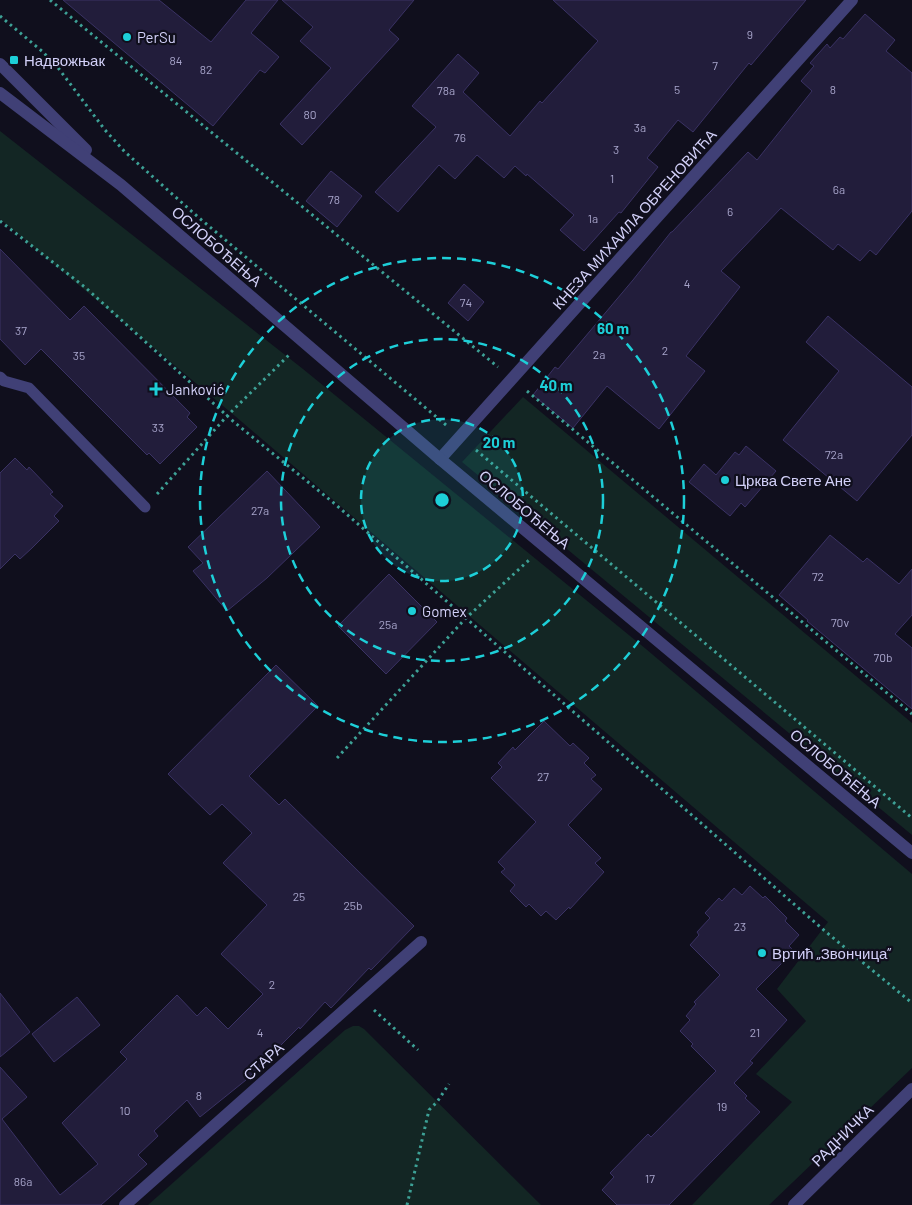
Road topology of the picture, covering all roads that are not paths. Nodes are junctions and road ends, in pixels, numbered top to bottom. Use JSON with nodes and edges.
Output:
{"nodes":[{"id":1,"x":852,"y":0,"type":"edge"},
{"id":2,"x":0,"y":64,"type":"edge"},
{"id":3,"x":0,"y":93,"type":"edge"},
{"id":4,"x":121,"y":185,"type":"junction"},
{"id":5,"x":0,"y":377,"type":"edge"},
{"id":6,"x":440,"y":459,"type":"junction"},
{"id":7,"x":145,"y":507,"type":"road end"},
{"id":8,"x":912,"y":853,"type":"edge"},
{"id":9,"x":421,"y":942,"type":"dead end"},
{"id":10,"x":912,"y":1089,"type":"edge"},
{"id":11,"x":125,"y":1205,"type":"edge"},
{"id":12,"x":794,"y":1205,"type":"edge"}],
"edges":[{"from":1,"to":6,"type":"street","name":"КНЕЗА МИХАИЛА ОБРЕНОВИЋА"},
{"from":2,"to":4,"type":"street","name":"ОСЛОБОЂЕЊА"},
{"from":3,"to":4,"type":"street","name":"ОСЛОБОЂЕЊА"},
{"from":4,"to":6,"type":"street","name":"ОСЛОБОЂЕЊА"},
{"from":5,"to":7,"type":"lane"},
{"from":6,"to":8,"type":"street","name":"ОСЛОБОЂЕЊА"},
{"from":9,"to":11,"type":"street","name":"СТАРА"},
{"from":10,"to":12,"type":"street","name":"РАДНИЧКА"}]}
